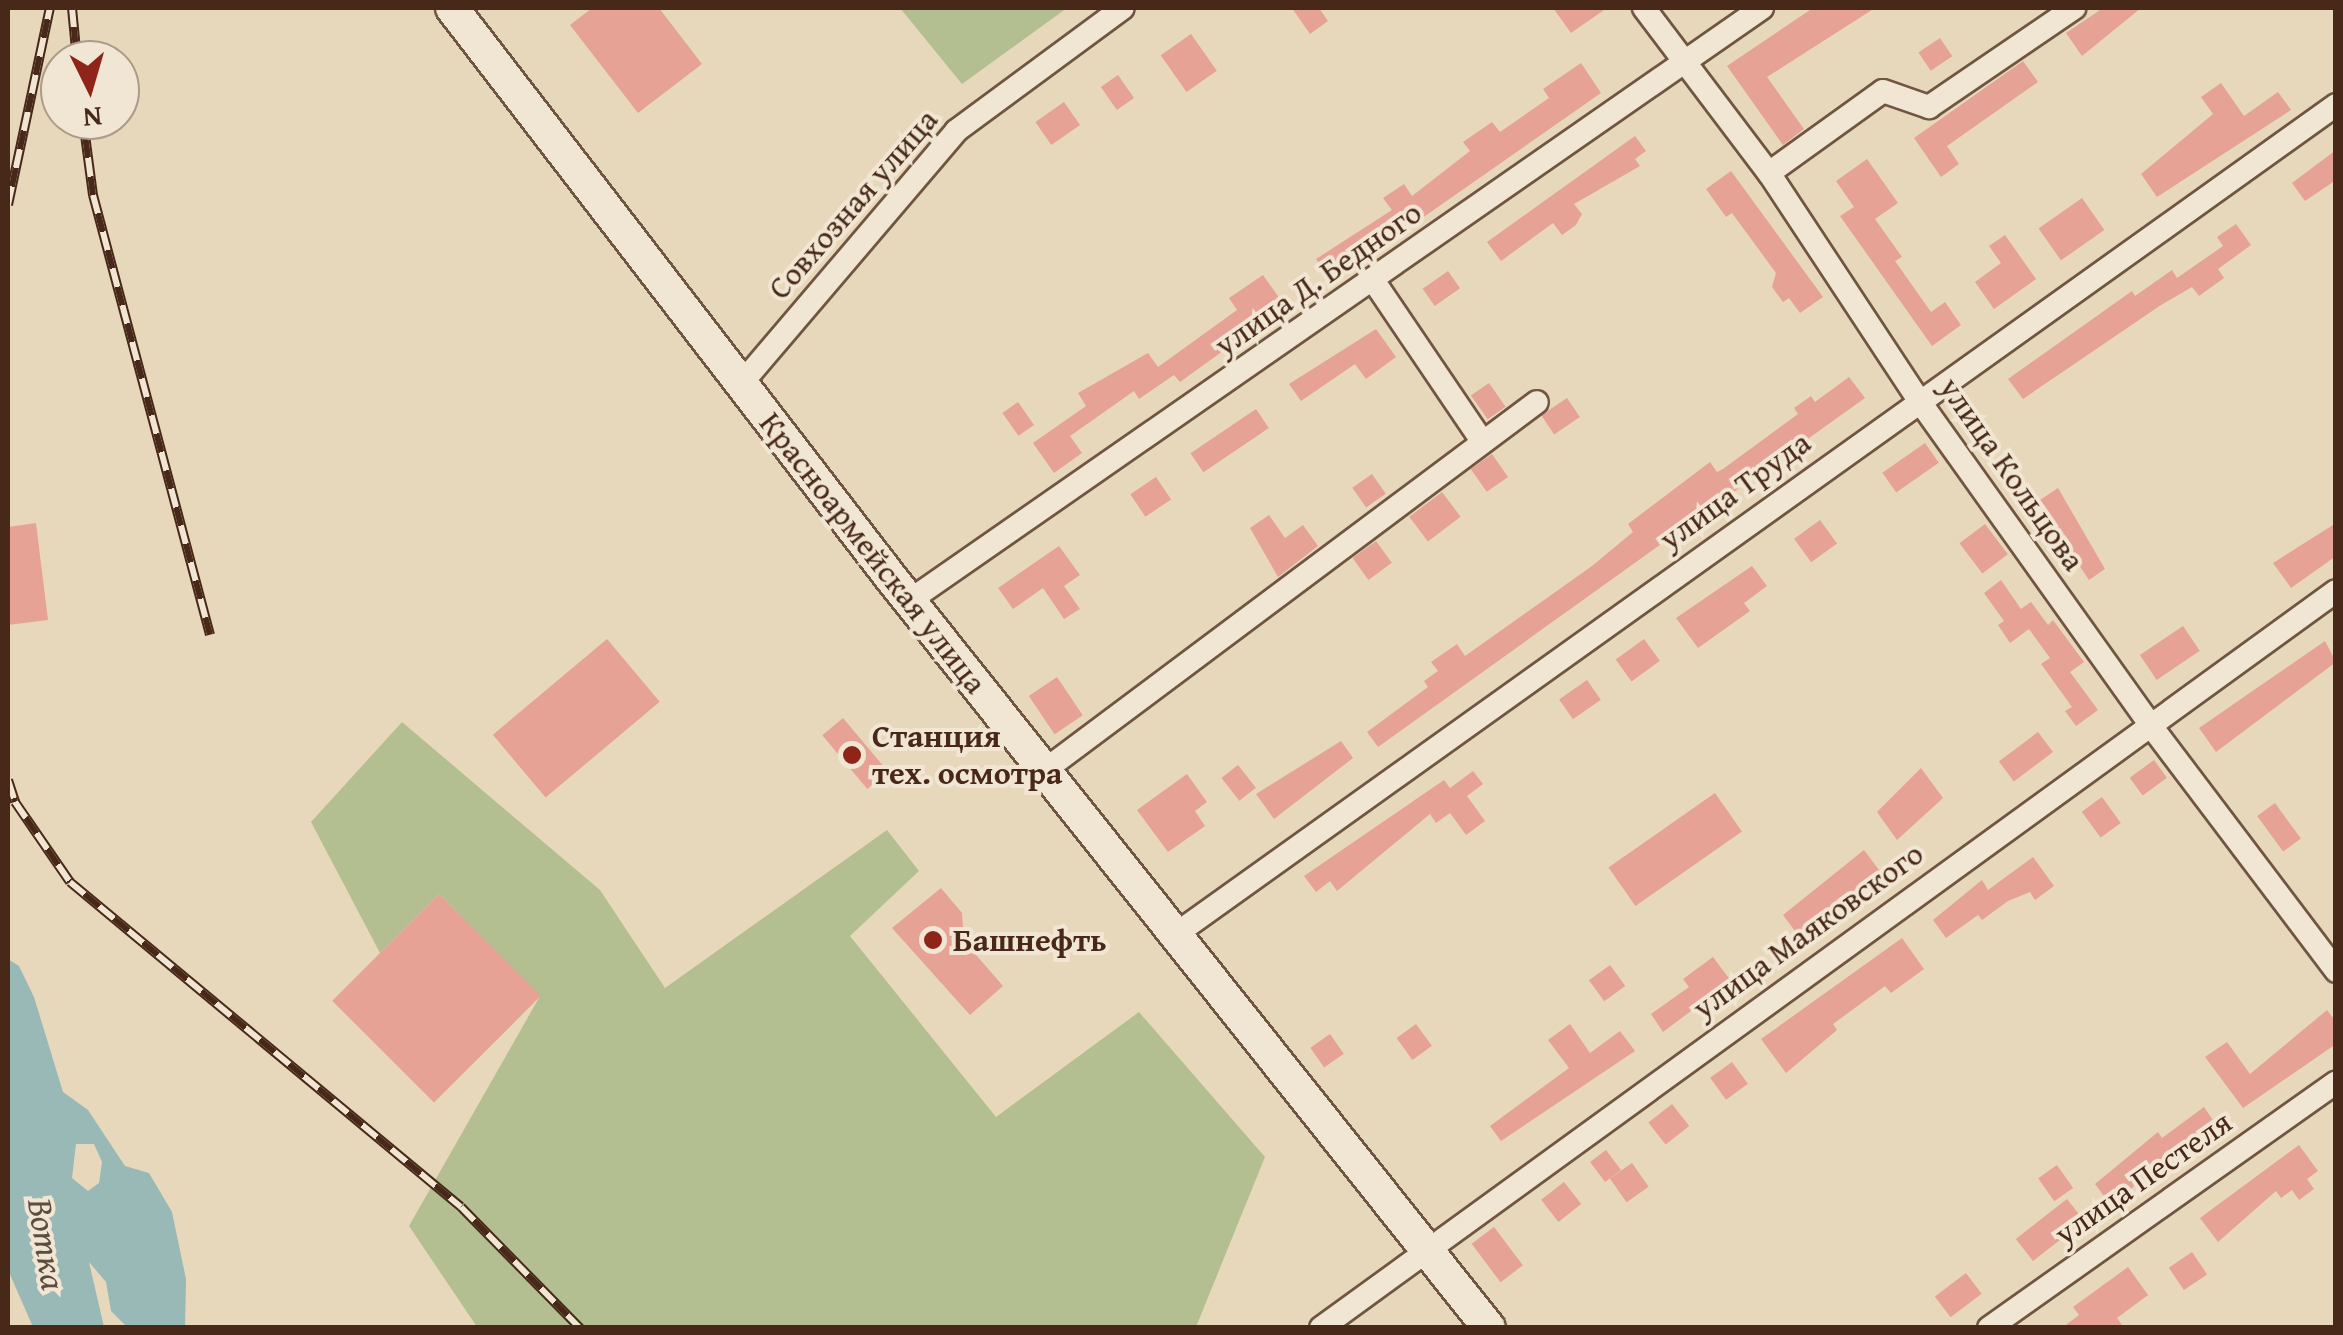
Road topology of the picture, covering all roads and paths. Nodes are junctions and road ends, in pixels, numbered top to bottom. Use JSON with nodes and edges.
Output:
{"nodes":[{"id":1,"x":452,"y":8,"type":"edge"},
{"id":2,"x":1123,"y":8,"type":"edge"},
{"id":3,"x":1644,"y":8,"type":"edge"},
{"id":4,"x":1762,"y":8,"type":"edge"},
{"id":5,"x":2074,"y":8,"type":"edge"},
{"id":6,"x":1686,"y":64,"type":"junction"},
{"id":7,"x":2336,"y":104,"type":"edge"},
{"id":8,"x":1769,"y":173,"type":"junction"},
{"id":9,"x":1373,"y":280,"type":"junction"},
{"id":10,"x":741,"y":384,"type":"junction"},
{"id":11,"x":1918,"y":399,"type":"junction"},
{"id":12,"x":1537,"y":402,"type":"dead end"},
{"id":13,"x":1482,"y":441,"type":"junction"},
{"id":14,"x":2336,"y":590,"type":"edge"},
{"id":15,"x":909,"y":601,"type":"junction"},
{"id":16,"x":2148,"y":722,"type":"junction"},
{"id":17,"x":1045,"y":770,"type":"junction"},
{"id":18,"x":1176,"y":934,"type":"junction"},
{"id":19,"x":2336,"y":971,"type":"edge"},
{"id":20,"x":2336,"y":1082,"type":"edge"},
{"id":21,"x":1423,"y":1253,"type":"junction"},
{"id":22,"x":1321,"y":1328,"type":"edge"},
{"id":23,"x":1488,"y":1328,"type":"edge"},
{"id":24,"x":1989,"y":1328,"type":"edge"}],
"edges":[{"from":1,"to":10,"type":"main road","name":"Красноармейская улица"},
{"from":2,"to":10,"type":"street","name":"Совхозная улица"},
{"from":3,"to":6,"type":"street","name":"улица Кольцова"},
{"from":4,"to":6,"type":"street","name":"улица Д. Бедного"},
{"from":5,"to":8,"type":"street"},
{"from":6,"to":8,"type":"street","name":"улица Кольцова"},
{"from":6,"to":9,"type":"street","name":"улица Д. Бедного"},
{"from":7,"to":11,"type":"street","name":"улица Труда"},
{"from":8,"to":11,"type":"street","name":"улица Кольцова"},
{"from":9,"to":13,"type":"street"},
{"from":9,"to":15,"type":"street","name":"улица Д. Бедного"},
{"from":10,"to":15,"type":"main road","name":"Красноармейская улица"},
{"from":11,"to":16,"type":"street","name":"улица Кольцова"},
{"from":11,"to":18,"type":"street","name":"улица Труда"},
{"from":12,"to":13,"type":"street"},
{"from":13,"to":17,"type":"street"},
{"from":14,"to":16,"type":"street","name":"улица Маяковского"},
{"from":15,"to":17,"type":"main road","name":"Красноармейская улица"},
{"from":16,"to":19,"type":"street","name":"улица Кольцова"},
{"from":16,"to":21,"type":"street","name":"улица Маяковского"},
{"from":17,"to":18,"type":"main road","name":"Красноармейская улица"},
{"from":18,"to":21,"type":"main road","name":"Красноармейская улица"},
{"from":20,"to":24,"type":"street","name":"улица Пестеля"},
{"from":21,"to":22,"type":"street","name":"улица Маяковского"},
{"from":21,"to":23,"type":"main road","name":"Красноармейская улица"}]}
